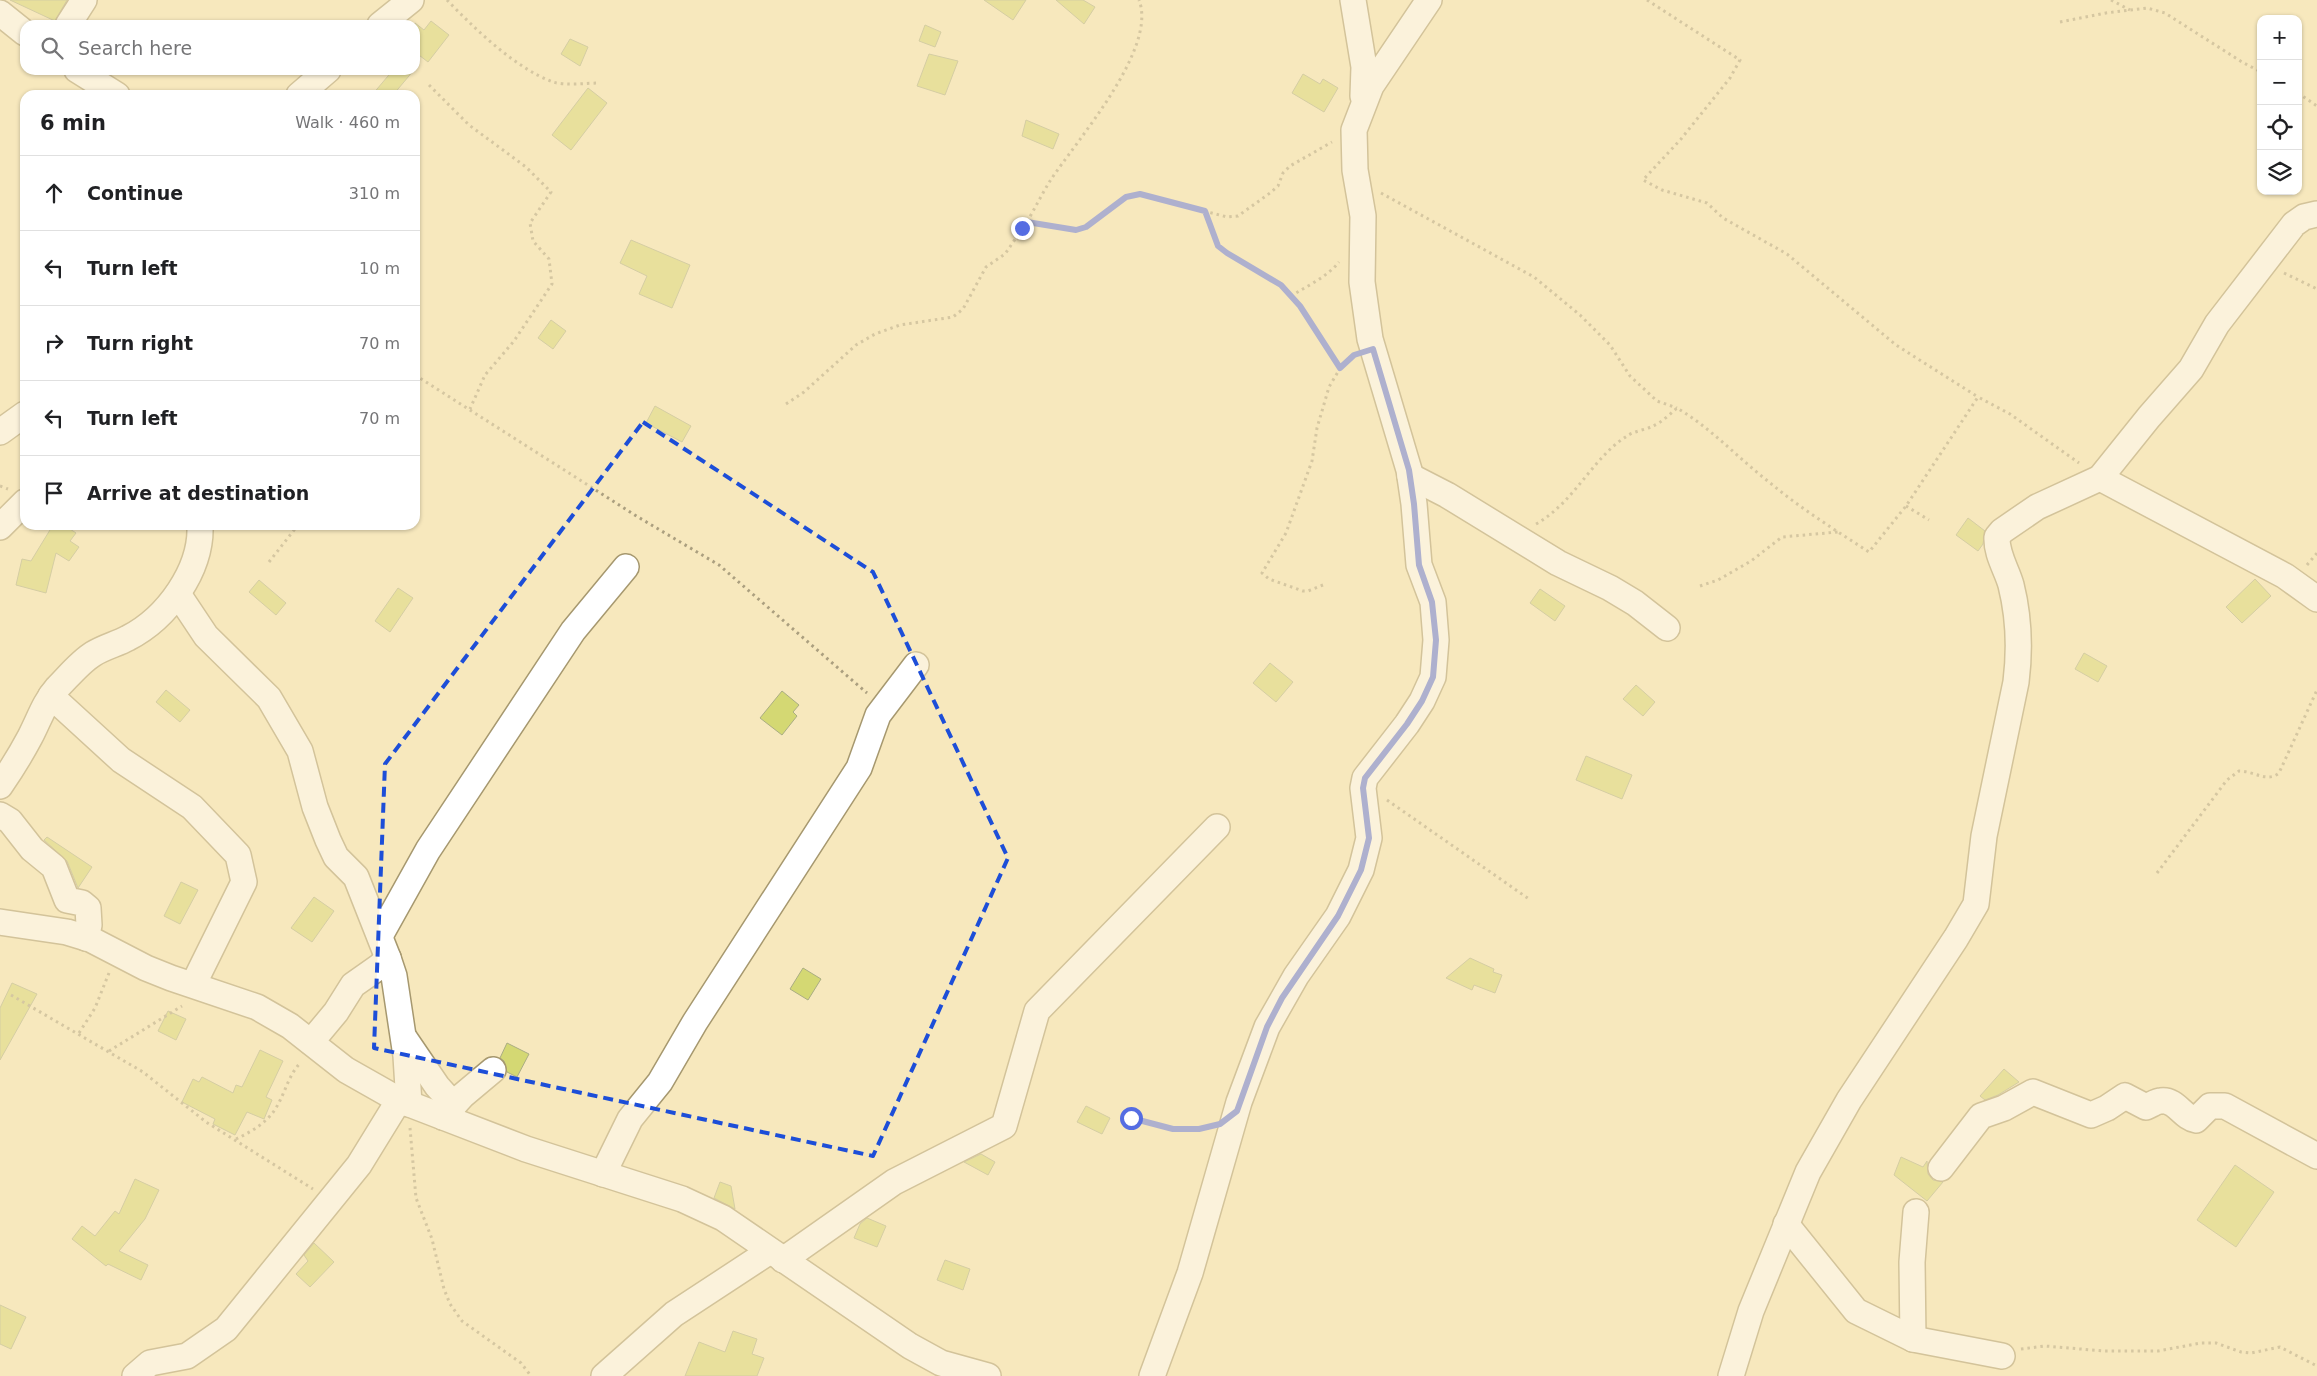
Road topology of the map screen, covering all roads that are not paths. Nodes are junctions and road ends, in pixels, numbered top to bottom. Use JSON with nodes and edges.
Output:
{"nodes":[{"id":1,"x":84,"y":0,"type":"edge"},
{"id":2,"x":411,"y":0,"type":"edge"},
{"id":3,"x":1352,"y":0,"type":"edge"},
{"id":4,"x":1429,"y":0,"type":"edge"},
{"id":5,"x":0,"y":13,"type":"edge"},
{"id":6,"x":71,"y":20,"type":"edge"},
{"id":7,"x":386,"y":20,"type":"edge"},
{"id":8,"x":20,"y":29,"type":"edge"},
{"id":9,"x":85,"y":75,"type":"edge"},
{"id":10,"x":322,"y":75,"type":"edge"},
{"id":11,"x":109,"y":90,"type":"edge"},
{"id":12,"x":305,"y":90,"type":"edge"},
{"id":13,"x":1359,"y":116,"type":"junction"},
{"id":14,"x":2317,"y":214,"type":"edge"},
{"id":15,"x":20,"y":418,"type":"edge"},
{"id":16,"x":0,"y":432,"type":"edge"},
{"id":17,"x":1410,"y":476,"type":"junction"},
{"id":18,"x":2100,"y":478,"type":"junction"},
{"id":19,"x":20,"y":507,"type":"edge"},
{"id":20,"x":0,"y":527,"type":"edge"},
{"id":21,"x":200,"y":530,"type":"edge"},
{"id":22,"x":626,"y":567,"type":"dead end"},
{"id":23,"x":178,"y":594,"type":"junction"},
{"id":24,"x":2317,"y":600,"type":"edge"},
{"id":25,"x":1667,"y":628,"type":"dead end"},
{"id":26,"x":916,"y":665,"type":"dead end"},
{"id":27,"x":51,"y":696,"type":"junction"},
{"id":28,"x":2,"y":779,"type":"edge"},
{"id":29,"x":0,"y":815,"type":"edge"},
{"id":30,"x":1217,"y":827,"type":"dead end"},
{"id":31,"x":0,"y":922,"type":"edge"},
{"id":32,"x":86,"y":938,"type":"junction"},
{"id":33,"x":384,"y":947,"type":"junction"},
{"id":34,"x":199,"y":985,"type":"junction"},
{"id":35,"x":403,"y":1035,"type":"junction"},
{"id":36,"x":312,"y":1043,"type":"junction"},
{"id":37,"x":493,"y":1070,"type":"dead end"},
{"id":38,"x":404,"y":1102,"type":"junction"},
{"id":39,"x":449,"y":1111,"type":"junction"},
{"id":40,"x":2317,"y":1156,"type":"edge"},
{"id":41,"x":1941,"y":1168,"type":"dead end"},
{"id":42,"x":603,"y":1174,"type":"junction"},
{"id":43,"x":1916,"y":1212,"type":"dead end"},
{"id":44,"x":1786,"y":1224,"type":"junction"},
{"id":45,"x":777,"y":1255,"type":"junction"},
{"id":46,"x":1913,"y":1339,"type":"junction"},
{"id":47,"x":2002,"y":1356,"type":"road end"},
{"id":48,"x":135,"y":1376,"type":"edge"},
{"id":49,"x":604,"y":1376,"type":"edge"},
{"id":50,"x":988,"y":1376,"type":"edge"},
{"id":51,"x":1152,"y":1376,"type":"edge"},
{"id":52,"x":1731,"y":1376,"type":"edge"}],
"edges":[{"from":1,"to":6,"type":"street"},
{"from":2,"to":7,"type":"street"},
{"from":3,"to":13,"type":"street"},
{"from":4,"to":13,"type":"street"},
{"from":5,"to":8,"type":"street"},
{"from":9,"to":11,"type":"street"},
{"from":10,"to":12,"type":"street"},
{"from":13,"to":17,"type":"street"},
{"from":14,"to":18,"type":"street"},
{"from":15,"to":16,"type":"street"},
{"from":17,"to":25,"type":"street"},
{"from":17,"to":51,"type":"street"},
{"from":18,"to":24,"type":"street"},
{"from":18,"to":44,"type":"street"},
{"from":19,"to":20,"type":"street"},
{"from":21,"to":23,"type":"street"},
{"from":22,"to":33,"type":"street"},
{"from":23,"to":27,"type":"street"},
{"from":23,"to":33,"type":"street"},
{"from":26,"to":42,"type":"street"},
{"from":27,"to":28,"type":"street"},
{"from":27,"to":34,"type":"street"},
{"from":29,"to":32,"type":"street"},
{"from":30,"to":45,"type":"street"},
{"from":31,"to":32,"type":"street"},
{"from":32,"to":34,"type":"street"},
{"from":33,"to":35,"type":"street"},
{"from":33,"to":36,"type":"street"},
{"from":34,"to":36,"type":"street"},
{"from":35,"to":38,"type":"street"},
{"from":35,"to":39,"type":"street"},
{"from":36,"to":38,"type":"street"},
{"from":37,"to":39,"type":"street"},
{"from":38,"to":39,"type":"street"},
{"from":38,"to":48,"type":"street"},
{"from":39,"to":42,"type":"street"},
{"from":40,"to":41,"type":"street"},
{"from":42,"to":45,"type":"street"},
{"from":43,"to":46,"type":"street"},
{"from":44,"to":46,"type":"street"},
{"from":44,"to":52,"type":"street"},
{"from":45,"to":49,"type":"street"},
{"from":45,"to":50,"type":"street"},
{"from":46,"to":47,"type":"street"}]}
